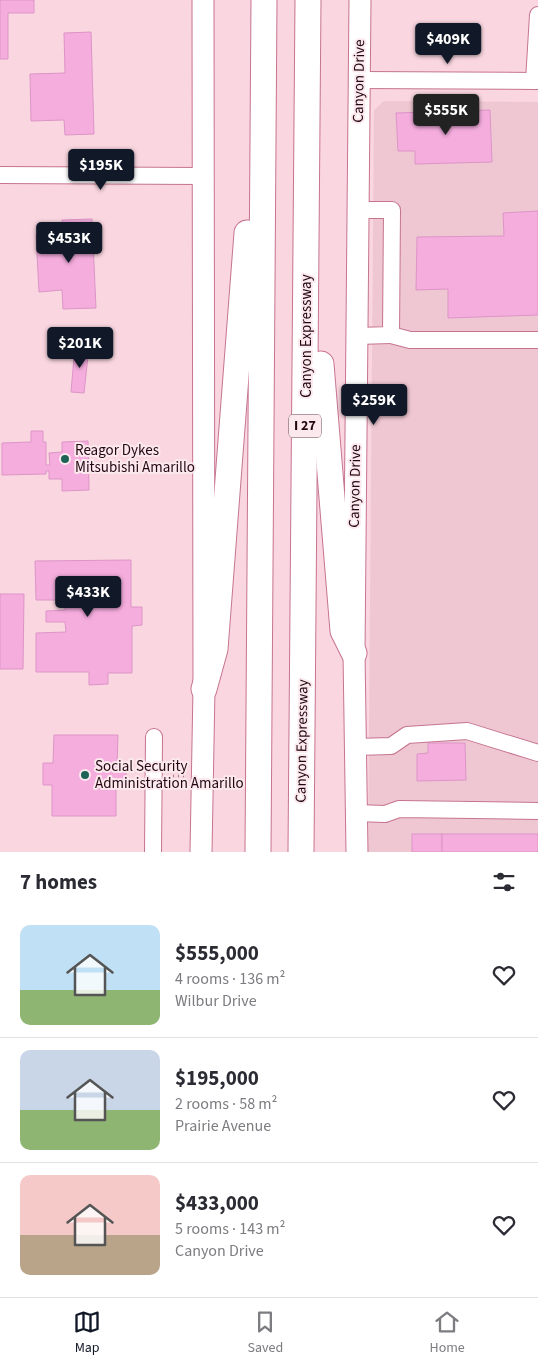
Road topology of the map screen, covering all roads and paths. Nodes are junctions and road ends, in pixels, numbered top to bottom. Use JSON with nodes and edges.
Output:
{"nodes":[{"id":1,"x":203,"y":0,"type":"edge"},
{"id":2,"x":264,"y":0,"type":"edge"},
{"id":3,"x":308,"y":0,"type":"edge"},
{"id":4,"x":360,"y":0,"type":"edge"},
{"id":5,"x":538,"y":15,"type":"edge"},
{"id":6,"x":264,"y":63,"type":"junction"},
{"id":7,"x":359,"y":80,"type":"junction"},
{"id":8,"x":536,"y":81,"type":"edge"},
{"id":9,"x":0,"y":175,"type":"edge"},
{"id":10,"x":202,"y":176,"type":"junction"},
{"id":11,"x":358,"y":210,"type":"junction"},
{"id":12,"x":306,"y":277,"type":"junction"},
{"id":13,"x":391,"y":335,"type":"junction"},
{"id":14,"x":357,"y":336,"type":"junction"},
{"id":15,"x":538,"y":340,"type":"edge"},
{"id":16,"x":354,"y":653,"type":"junction"},
{"id":17,"x":204,"y":689,"type":"junction"},
{"id":18,"x":154,"y":737,"type":"dead end"},
{"id":19,"x":355,"y":747,"type":"junction"},
{"id":20,"x":538,"y":753,"type":"edge"},
{"id":21,"x":173,"y":776,"type":"dead end"},
{"id":22,"x":188,"y":776,"type":"dead end"},
{"id":23,"x":538,"y":811,"type":"edge"},
{"id":24,"x":356,"y":813,"type":"junction"},
{"id":25,"x":153,"y":852,"type":"edge"},
{"id":26,"x":200,"y":852,"type":"edge"},
{"id":27,"x":258,"y":852,"type":"edge"},
{"id":28,"x":301,"y":852,"type":"edge"},
{"id":29,"x":357,"y":852,"type":"edge"}],
"edges":[{"from":1,"to":10,"type":"main road"},
{"from":2,"to":6,"type":"highway"},
{"from":3,"to":12,"type":"highway","name":"Canyon Expressway","number":"I 27"},
{"from":4,"to":7,"type":"main road","name":"Canyon Drive"},
{"from":5,"to":8,"type":"street"},
{"from":6,"to":17,"type":"highway"},
{"from":6,"to":27,"type":"highway"},
{"from":7,"to":8,"type":"street"},
{"from":7,"to":11,"type":"main road","name":"Canyon Drive"},
{"from":9,"to":10,"type":"street"},
{"from":10,"to":17,"type":"main road"},
{"from":11,"to":13,"type":"street"},
{"from":11,"to":14,"type":"main road","name":"Canyon Drive"},
{"from":12,"to":16,"type":"highway"},
{"from":12,"to":28,"type":"highway","name":"Canyon Expressway","number":"I 27"},
{"from":13,"to":14,"type":"street"},
{"from":13,"to":15,"type":"street"},
{"from":14,"to":16,"type":"main road","name":"Canyon Drive"},
{"from":16,"to":19,"type":"main road","name":"Canyon Drive"},
{"from":17,"to":26,"type":"main road"},
{"from":18,"to":25,"type":"street"},
{"from":19,"to":20,"type":"street"},
{"from":19,"to":24,"type":"main road","name":"Canyon Drive"},
{"from":21,"to":22,"type":"path"},
{"from":23,"to":24,"type":"street"},
{"from":24,"to":29,"type":"main road","name":"Canyon Drive"}]}
